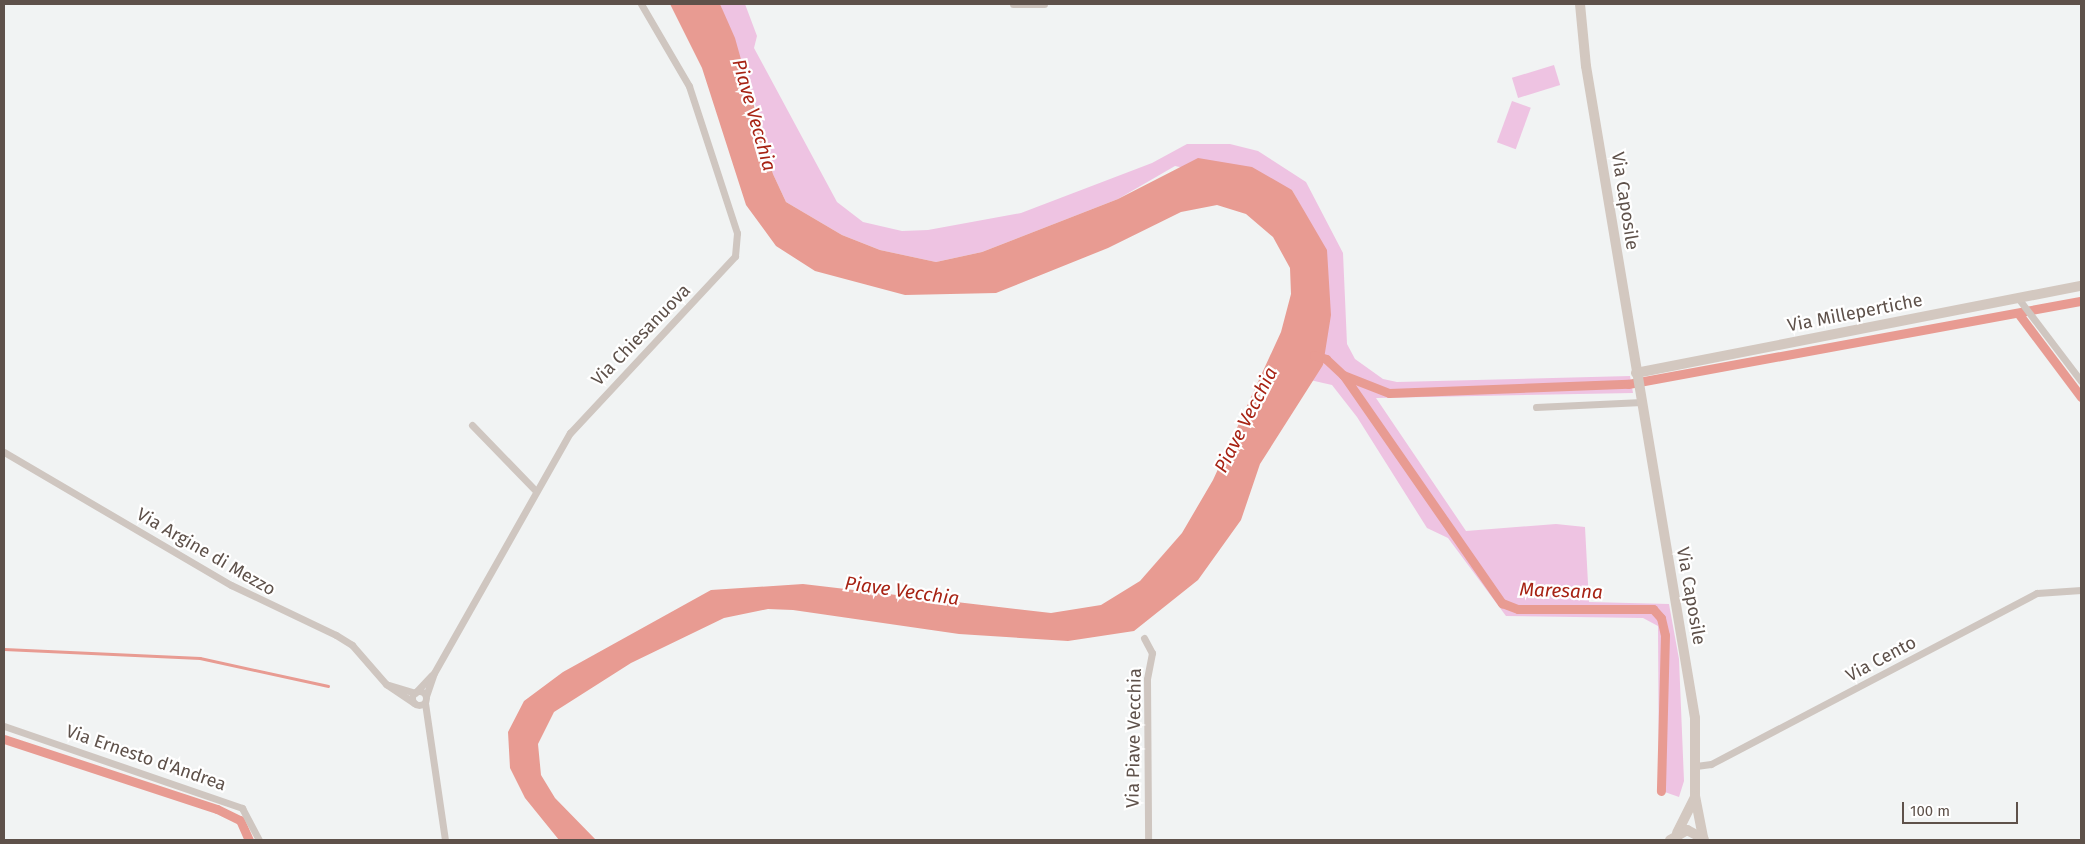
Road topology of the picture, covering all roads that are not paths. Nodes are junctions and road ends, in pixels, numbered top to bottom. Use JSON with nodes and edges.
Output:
{"nodes":[{"id":1,"x":641,"y":4,"type":"edge"},
{"id":2,"x":1013,"y":4,"type":"edge"},
{"id":3,"x":1044,"y":4,"type":"edge"},
{"id":4,"x":1580,"y":4,"type":"edge"},
{"id":5,"x":2081,"y":286,"type":"edge"},
{"id":6,"x":2020,"y":302,"type":"junction"},
{"id":7,"x":1637,"y":376,"type":"junction"},
{"id":8,"x":2081,"y":381,"type":"edge"},
{"id":9,"x":1642,"y":402,"type":"junction"},
{"id":10,"x":1536,"y":407,"type":"dead end"},
{"id":11,"x":472,"y":425,"type":"dead end"},
{"id":12,"x":4,"y":452,"type":"edge"},
{"id":13,"x":535,"y":490,"type":"junction"},
{"id":14,"x":2081,"y":590,"type":"edge"},
{"id":15,"x":1144,"y":638,"type":"dead end"},
{"id":16,"x":434,"y":673,"type":"junction"},
{"id":17,"x":386,"y":684,"type":"junction"},
{"id":18,"x":415,"y":692,"type":"junction"},
{"id":19,"x":426,"y":700,"type":"junction"},
{"id":20,"x":415,"y":704,"type":"junction"},
{"id":21,"x":424,"y":718,"type":"junction"},
{"id":22,"x":4,"y":726,"type":"edge"},
{"id":23,"x":1696,"y":766,"type":"junction"},
{"id":24,"x":1695,"y":796,"type":"junction"},
{"id":25,"x":1674,"y":837,"type":"edge"},
{"id":26,"x":1704,"y":839,"type":"edge"},
{"id":27,"x":260,"y":840,"type":"edge"},
{"id":28,"x":445,"y":840,"type":"edge"},
{"id":29,"x":1148,"y":840,"type":"edge"}],
"edges":[{"from":1,"to":13,"type":"street","name":"Via Chiesanuova"},
{"from":2,"to":3,"type":"street"},
{"from":4,"to":7,"type":"street","name":"Via Caposile"},
{"from":5,"to":6,"type":"street","name":"Via Millepertiche"},
{"from":6,"to":7,"type":"street","name":"Via Millepertiche"},
{"from":6,"to":8,"type":"street"},
{"from":7,"to":9,"type":"street","name":"Via Caposile"},
{"from":9,"to":10,"type":"street"},
{"from":9,"to":23,"type":"street","name":"Via Caposile"},
{"from":11,"to":13,"type":"street"},
{"from":12,"to":17,"type":"street","name":"Via Argine di Mezzo"},
{"from":13,"to":16,"type":"street","name":"Via Chiesanuova"},
{"from":14,"to":23,"type":"street","name":"Via Cento"},
{"from":15,"to":29,"type":"street","name":"Via Piave Vecchia"},
{"from":16,"to":18,"type":"street","name":"Via Chiesanuova"},
{"from":16,"to":19,"type":"street","name":"Via Chiesanuova"},
{"from":17,"to":18,"type":"street"},
{"from":17,"to":20,"type":"street","name":"Via Argine di Mezzo"},
{"from":18,"to":19,"type":"street"},
{"from":18,"to":20,"type":"street"},
{"from":19,"to":20,"type":"street"},
{"from":19,"to":21,"type":"street","name":"Via Chiesanuova"},
{"from":20,"to":21,"type":"street","name":"Via Chiesanuova"},
{"from":21,"to":28,"type":"street","name":"Via Chiesanuova"},
{"from":22,"to":27,"type":"street","name":"Via Ernesto d'Andrea"},
{"from":23,"to":24,"type":"street","name":"Via Caposile"},
{"from":24,"to":25,"type":"street","name":"Via Caposile"},
{"from":24,"to":26,"type":"street","name":"Via Caposile"},
{"from":25,"to":26,"type":"street"}]}
